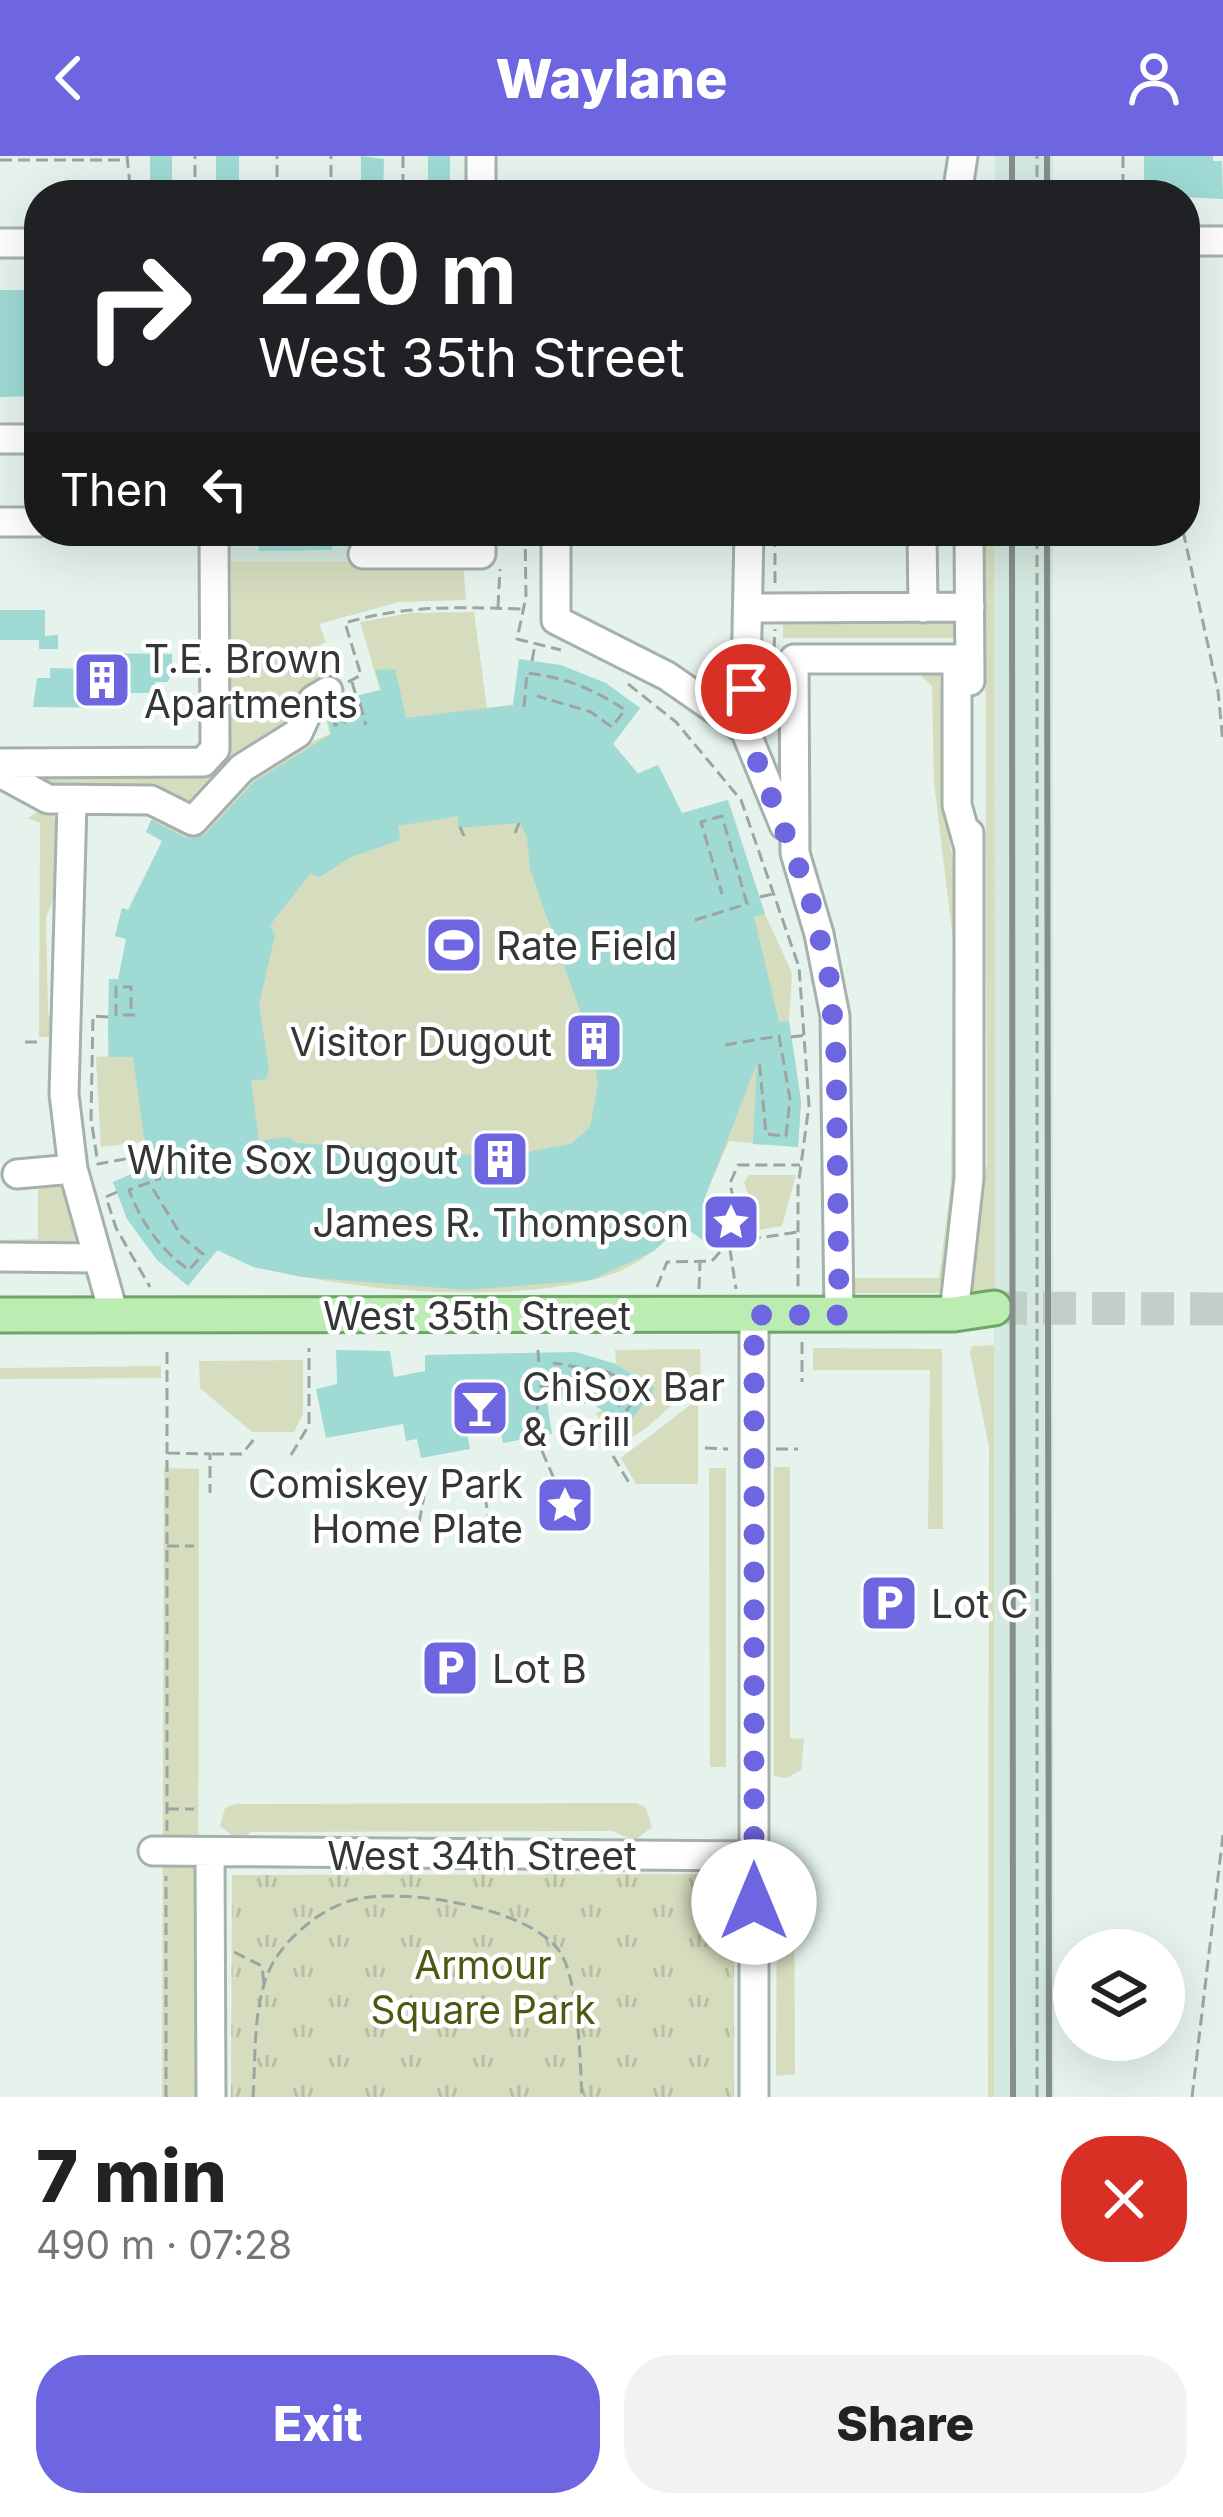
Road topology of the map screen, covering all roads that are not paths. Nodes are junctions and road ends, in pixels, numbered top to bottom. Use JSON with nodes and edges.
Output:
{"nodes":[{"id":1,"x":214,"y":546,"type":"edge"},
{"id":2,"x":556,"y":546,"type":"edge"},
{"id":3,"x":752,"y":546,"type":"edge"},
{"id":4,"x":922,"y":546,"type":"edge"},
{"id":5,"x":969,"y":546,"type":"edge"},
{"id":6,"x":487,"y":551,"type":"edge"},
{"id":7,"x":364,"y":554,"type":"dead end"},
{"id":8,"x":762,"y":604,"type":"junction"},
{"id":9,"x":970,"y":607,"type":"junction"},
{"id":10,"x":922,"y":608,"type":"junction"},
{"id":11,"x":345,"y":689,"type":"road end"},
{"id":12,"x":745,"y":730,"type":"junction"},
{"id":13,"x":0,"y":763,"type":"edge"},
{"id":14,"x":0,"y":773,"type":"edge"},
{"id":15,"x":72,"y":803,"type":"junction"},
{"id":16,"x":969,"y":848,"type":"junction"},
{"id":17,"x":795,"y":854,"type":"junction"},
{"id":18,"x":73,"y":1169,"type":"junction"},
{"id":19,"x":17,"y":1174,"type":"dead end"},
{"id":20,"x":0,"y":1257,"type":"edge"},
{"id":21,"x":95,"y":1258,"type":"junction"},
{"id":22,"x":745,"y":1306,"type":"junction"},
{"id":23,"x":954,"y":1314,"type":"junction"},
{"id":24,"x":839,"y":1315,"type":"junction"},
{"id":25,"x":0,"y":1316,"type":"edge"},
{"id":26,"x":114,"y":1316,"type":"junction"},
{"id":27,"x":994,"y":1318,"type":"tunnel mouth"},
{"id":28,"x":160,"y":1851,"type":"road end"},
{"id":29,"x":210,"y":1854,"type":"junction"},
{"id":30,"x":754,"y":1856,"type":"junction"},
{"id":31,"x":211,"y":2097,"type":"edge"},
{"id":32,"x":754,"y":2097,"type":"edge"}],
"edges":[{"from":1,"to":13,"type":"street"},
{"from":2,"to":12,"type":"street"},
{"from":3,"to":8,"type":"street"},
{"from":4,"to":10,"type":"street"},
{"from":5,"to":9,"type":"street"},
{"from":6,"to":7,"type":"street"},
{"from":8,"to":10,"type":"street"},
{"from":8,"to":12,"type":"street"},
{"from":9,"to":10,"type":"street"},
{"from":9,"to":16,"type":"street"},
{"from":11,"to":15,"type":"street"},
{"from":12,"to":17,"type":"street"},
{"from":14,"to":15,"type":"street"},
{"from":15,"to":18,"type":"street"},
{"from":16,"to":17,"type":"street"},
{"from":16,"to":23,"type":"street"},
{"from":17,"to":24,"type":"street"},
{"from":18,"to":19,"type":"street"},
{"from":18,"to":21,"type":"street"},
{"from":20,"to":21,"type":"street"},
{"from":21,"to":26,"type":"street"},
{"from":22,"to":24,"type":"main road","name":"West 35th Street"},
{"from":22,"to":26,"type":"main road","name":"West 35th Street"},
{"from":22,"to":30,"type":"street"},
{"from":23,"to":24,"type":"main road","name":"West 35th Street"},
{"from":23,"to":27,"type":"main road","name":"West 35th Street"},
{"from":25,"to":26,"type":"main road","name":"West 35th Street"},
{"from":28,"to":29,"type":"street","name":"West 34th Street"},
{"from":29,"to":30,"type":"street","name":"West 34th Street"},
{"from":29,"to":31,"type":"street"},
{"from":30,"to":32,"type":"street"}]}
